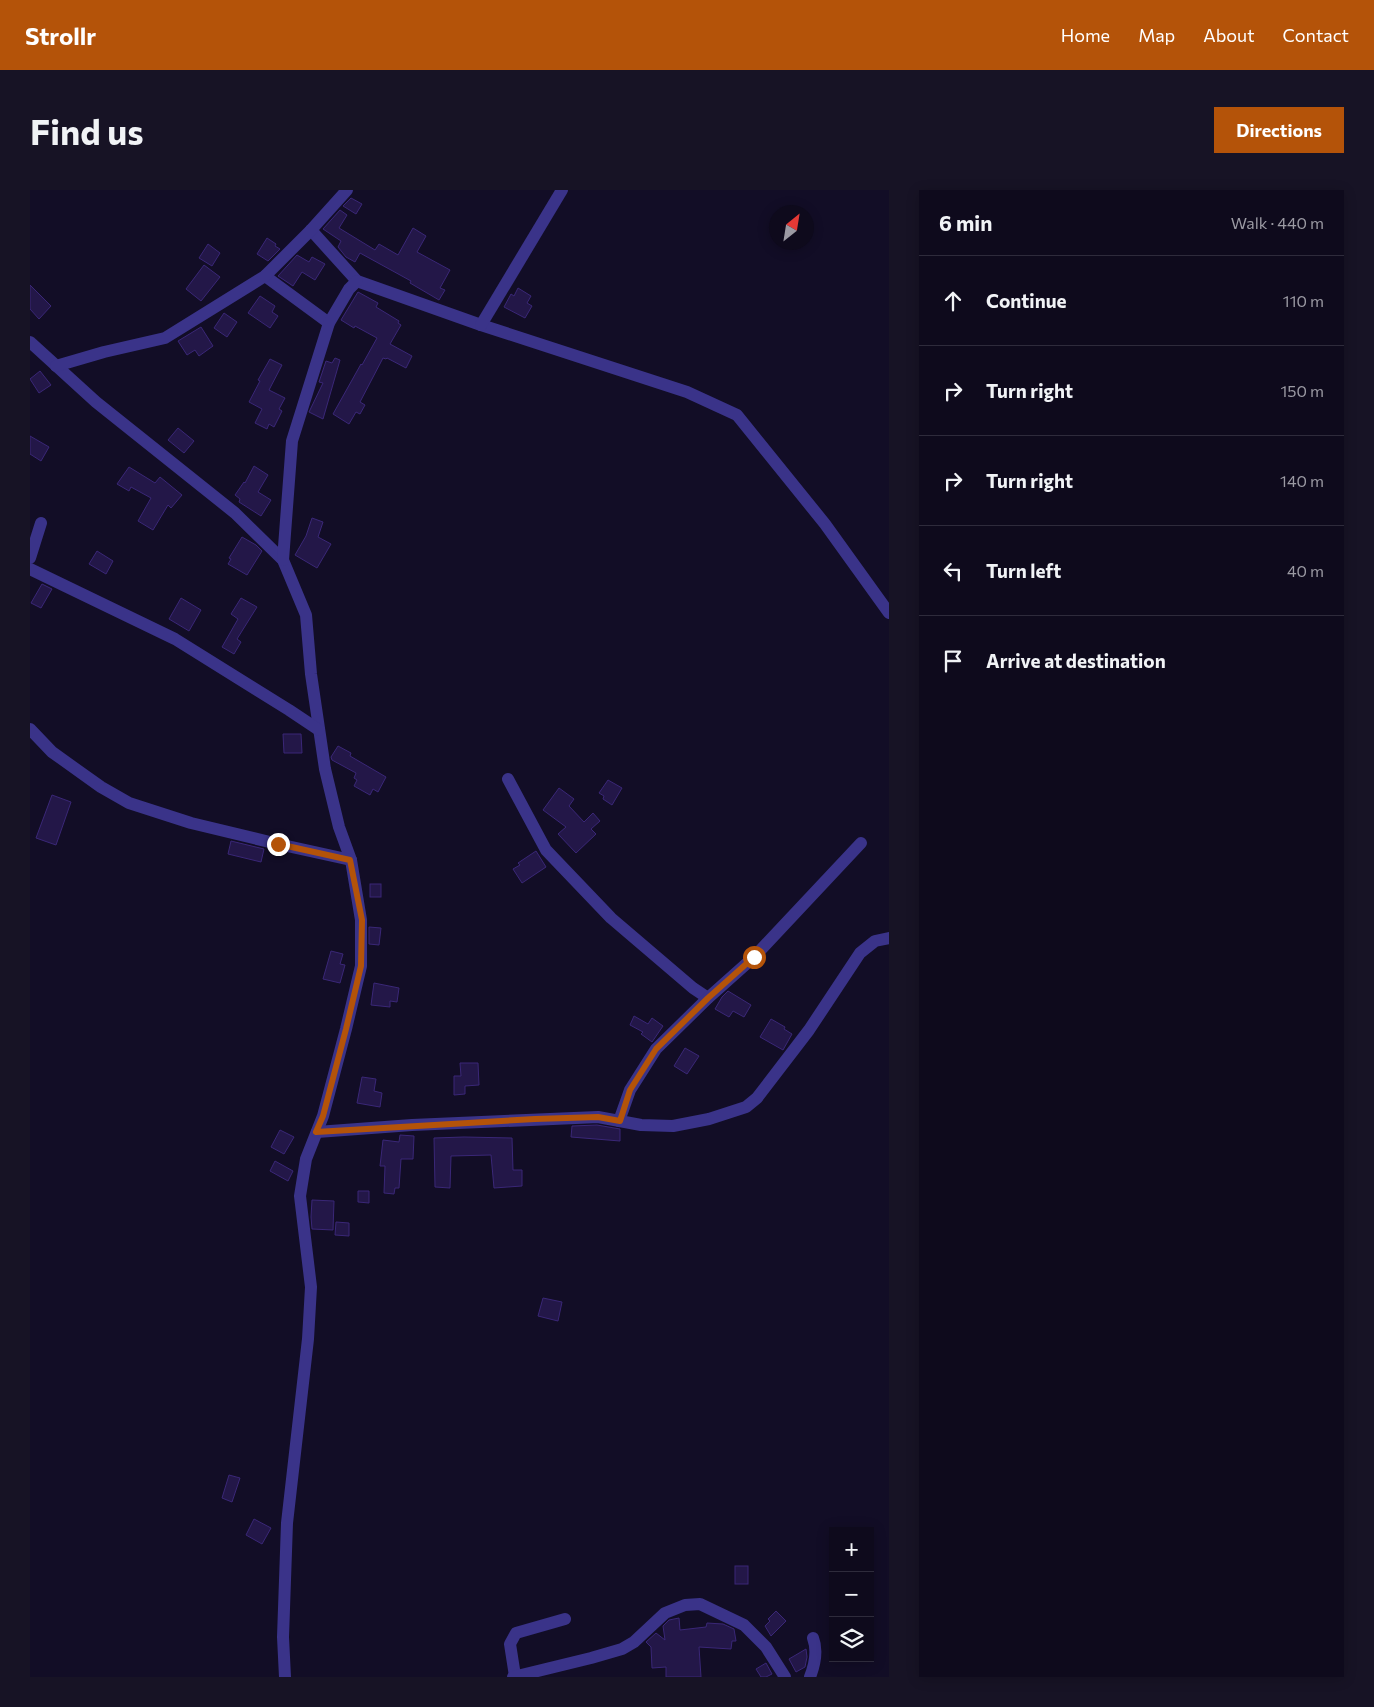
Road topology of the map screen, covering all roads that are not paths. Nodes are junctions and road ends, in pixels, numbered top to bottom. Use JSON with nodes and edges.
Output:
{"nodes":[{"id":1,"x":347,"y":190,"type":"edge"},
{"id":2,"x":562,"y":190,"type":"edge"},
{"id":3,"x":311,"y":230,"type":"junction"},
{"id":4,"x":265,"y":276,"type":"junction"},
{"id":5,"x":356,"y":281,"type":"junction"},
{"id":6,"x":329,"y":323,"type":"junction"},
{"id":7,"x":482,"y":325,"type":"junction"},
{"id":8,"x":30,"y":342,"type":"edge"},
{"id":9,"x":56,"y":366,"type":"junction"},
{"id":10,"x":41,"y":523,"type":"dead end"},
{"id":11,"x":30,"y":558,"type":"edge"},
{"id":12,"x":283,"y":560,"type":"junction"},
{"id":13,"x":30,"y":569,"type":"edge"},
{"id":14,"x":889,"y":613,"type":"edge"},
{"id":15,"x":30,"y":729,"type":"edge"},
{"id":16,"x":319,"y":730,"type":"junction"},
{"id":17,"x":508,"y":779,"type":"dead end"},
{"id":18,"x":861,"y":843,"type":"dead end"},
{"id":19,"x":350,"y":860,"type":"junction"},
{"id":20,"x":889,"y":938,"type":"edge"},
{"id":21,"x":708,"y":998,"type":"junction"},
{"id":22,"x":620,"y":1121,"type":"junction"},
{"id":23,"x":316,"y":1132,"type":"junction"},
{"id":24,"x":565,"y":1619,"type":"dead end"},
{"id":25,"x":813,"y":1638,"type":"dead end"},
{"id":26,"x":285,"y":1677,"type":"edge"},
{"id":27,"x":514,"y":1677,"type":"edge"},
{"id":28,"x":785,"y":1677,"type":"edge"},
{"id":29,"x":810,"y":1677,"type":"edge"}],
"edges":[{"from":1,"to":3,"type":"street"},
{"from":2,"to":7,"type":"street"},
{"from":3,"to":4,"type":"street"},
{"from":3,"to":5,"type":"street"},
{"from":4,"to":6,"type":"street"},
{"from":4,"to":9,"type":"street"},
{"from":5,"to":6,"type":"street"},
{"from":5,"to":7,"type":"street"},
{"from":6,"to":12,"type":"street"},
{"from":7,"to":14,"type":"street"},
{"from":8,"to":9,"type":"street"},
{"from":9,"to":12,"type":"street"},
{"from":10,"to":11,"type":"street"},
{"from":12,"to":16,"type":"street"},
{"from":13,"to":16,"type":"street"},
{"from":15,"to":19,"type":"street"},
{"from":16,"to":19,"type":"street"},
{"from":17,"to":21,"type":"street"},
{"from":18,"to":21,"type":"street"},
{"from":19,"to":23,"type":"street"},
{"from":20,"to":22,"type":"street"},
{"from":21,"to":22,"type":"street"},
{"from":22,"to":23,"type":"street"},
{"from":23,"to":26,"type":"street"},
{"from":24,"to":27,"type":"street"},
{"from":25,"to":29,"type":"street"},
{"from":27,"to":28,"type":"street"}]}
